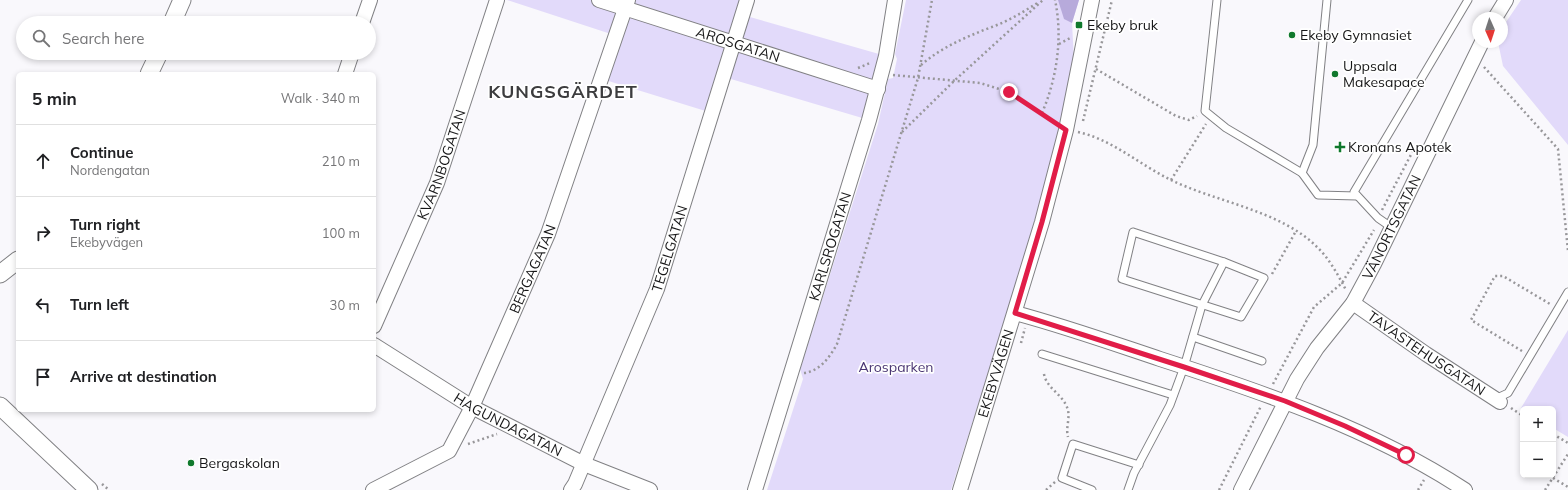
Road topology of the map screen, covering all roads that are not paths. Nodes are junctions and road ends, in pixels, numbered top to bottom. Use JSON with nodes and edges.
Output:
{"nodes":[{"id":1,"x":182,"y":0,"type":"edge"},
{"id":2,"x":370,"y":0,"type":"edge"},
{"id":3,"x":497,"y":0,"type":"edge"},
{"id":4,"x":599,"y":0,"type":"edge"},
{"id":5,"x":747,"y":0,"type":"edge"},
{"id":6,"x":895,"y":0,"type":"edge"},
{"id":7,"x":1092,"y":0,"type":"edge"},
{"id":8,"x":1216,"y":0,"type":"edge"},
{"id":9,"x":1327,"y":0,"type":"edge"},
{"id":10,"x":1468,"y":0,"type":"edge"},
{"id":11,"x":1506,"y":0,"type":"edge"},
{"id":12,"x":627,"y":4,"type":"edge"},
{"id":13,"x":1499,"y":12,"type":"edge"},
{"id":14,"x":175,"y":16,"type":"edge"},
{"id":15,"x":364,"y":16,"type":"edge"},
{"id":16,"x":734,"y":44,"type":"junction"},
{"id":17,"x":1479,"y":48,"type":"edge"},
{"id":18,"x":156,"y":60,"type":"edge"},
{"id":19,"x":350,"y":60,"type":"edge"},
{"id":20,"x":150,"y":72,"type":"edge"},
{"id":21,"x":346,"y":72,"type":"edge"},
{"id":22,"x":878,"y":89,"type":"junction"},
{"id":23,"x":1302,"y":173,"type":"junction"},
{"id":24,"x":1357,"y":196,"type":"junction"},
{"id":25,"x":1391,"y":227,"type":"junction"},
{"id":26,"x":16,"y":262,"type":"edge"},
{"id":27,"x":1224,"y":262,"type":"junction"},
{"id":28,"x":0,"y":274,"type":"edge"},
{"id":29,"x":1568,"y":292,"type":"edge"},
{"id":30,"x":1353,"y":303,"type":"junction"},
{"id":31,"x":1202,"y":305,"type":"junction"},
{"id":32,"x":1015,"y":313,"type":"junction"},
{"id":33,"x":376,"y":321,"type":"edge"},
{"id":34,"x":1193,"y":337,"type":"junction"},
{"id":35,"x":376,"y":346,"type":"edge"},
{"id":36,"x":1042,"y":354,"type":"dead end"},
{"id":37,"x":1262,"y":361,"type":"dead end"},
{"id":38,"x":1184,"y":367,"type":"junction"},
{"id":39,"x":1173,"y":395,"type":"junction"},
{"id":40,"x":1498,"y":400,"type":"joint"},
{"id":41,"x":1285,"y":401,"type":"junction"},
{"id":42,"x":0,"y":406,"type":"edge"},
{"id":43,"x":472,"y":407,"type":"junction"},
{"id":44,"x":584,"y":464,"type":"junction"},
{"id":45,"x":1139,"y":465,"type":"junction"},
{"id":46,"x":89,"y":490,"type":"edge"},
{"id":47,"x":373,"y":490,"type":"edge"},
{"id":48,"x":571,"y":490,"type":"edge"},
{"id":49,"x":650,"y":490,"type":"edge"},
{"id":50,"x":755,"y":490,"type":"edge"},
{"id":51,"x":960,"y":490,"type":"edge"},
{"id":52,"x":1092,"y":490,"type":"edge"},
{"id":53,"x":1128,"y":490,"type":"edge"},
{"id":54,"x":1241,"y":490,"type":"edge"},
{"id":55,"x":1465,"y":490,"type":"edge"}],
"edges":[{"from":1,"to":14,"type":"street"},
{"from":2,"to":15,"type":"street"},
{"from":3,"to":33,"type":"street","name":"KVARNBOGATAN"},
{"from":4,"to":12,"type":"street","name":"AROSGATAN"},
{"from":5,"to":16,"type":"street","name":"TEGELGATAN"},
{"from":6,"to":22,"type":"street","name":"KARLSROGATAN"},
{"from":7,"to":32,"type":"street","name":"EKEBYVÄGEN"},
{"from":8,"to":23,"type":"lane"},
{"from":9,"to":23,"type":"lane"},
{"from":10,"to":24,"type":"lane"},
{"from":11,"to":13,"type":"street"},
{"from":12,"to":16,"type":"street","name":"AROSGATAN"},
{"from":12,"to":43,"type":"street","name":"BERGAGATAN"},
{"from":16,"to":22,"type":"street","name":"AROSGATAN"},
{"from":16,"to":44,"type":"street","name":"TEGELGATAN"},
{"from":17,"to":25,"type":"street","name":"VÄNORTSGATAN"},
{"from":18,"to":20,"type":"street"},
{"from":19,"to":21,"type":"street"},
{"from":22,"to":50,"type":"street","name":"KARLSROGATAN"},
{"from":23,"to":24,"type":"lane"},
{"from":24,"to":25,"type":"lane"},
{"from":25,"to":30,"type":"street","name":"VÄNORTSGATAN"},
{"from":26,"to":28,"type":"street"},
{"from":27,"to":31,"type":"lane"},
{"from":27,"to":31,"type":"lane"},
{"from":27,"to":31,"type":"lane"},
{"from":29,"to":40,"type":"lane"},
{"from":30,"to":40,"type":"street","name":"TAVASTEHUSGATAN"},
{"from":30,"to":41,"type":"street","name":"VÄNORTSGATAN"},
{"from":31,"to":34,"type":"lane"},
{"from":32,"to":38,"type":"street"},
{"from":32,"to":51,"type":"street","name":"EKEBYVÄGEN"},
{"from":34,"to":37,"type":"lane"},
{"from":34,"to":38,"type":"lane"},
{"from":35,"to":43,"type":"street","name":"HAGUNDAGATAN"},
{"from":36,"to":39,"type":"lane"},
{"from":38,"to":39,"type":"lane"},
{"from":38,"to":41,"type":"street"},
{"from":39,"to":45,"type":"lane"},
{"from":41,"to":54,"type":"street","name":"VÄNORTSGATAN"},
{"from":41,"to":55,"type":"street"},
{"from":42,"to":46,"type":"street"},
{"from":43,"to":44,"type":"street","name":"HAGUNDAGATAN"},
{"from":43,"to":47,"type":"street","name":"BERGAGATAN"},
{"from":44,"to":48,"type":"street","name":"TEGELGATAN"},
{"from":44,"to":49,"type":"street","name":"HAGUNDAGATAN"},
{"from":45,"to":52,"type":"lane"},
{"from":45,"to":53,"type":"lane"}]}
